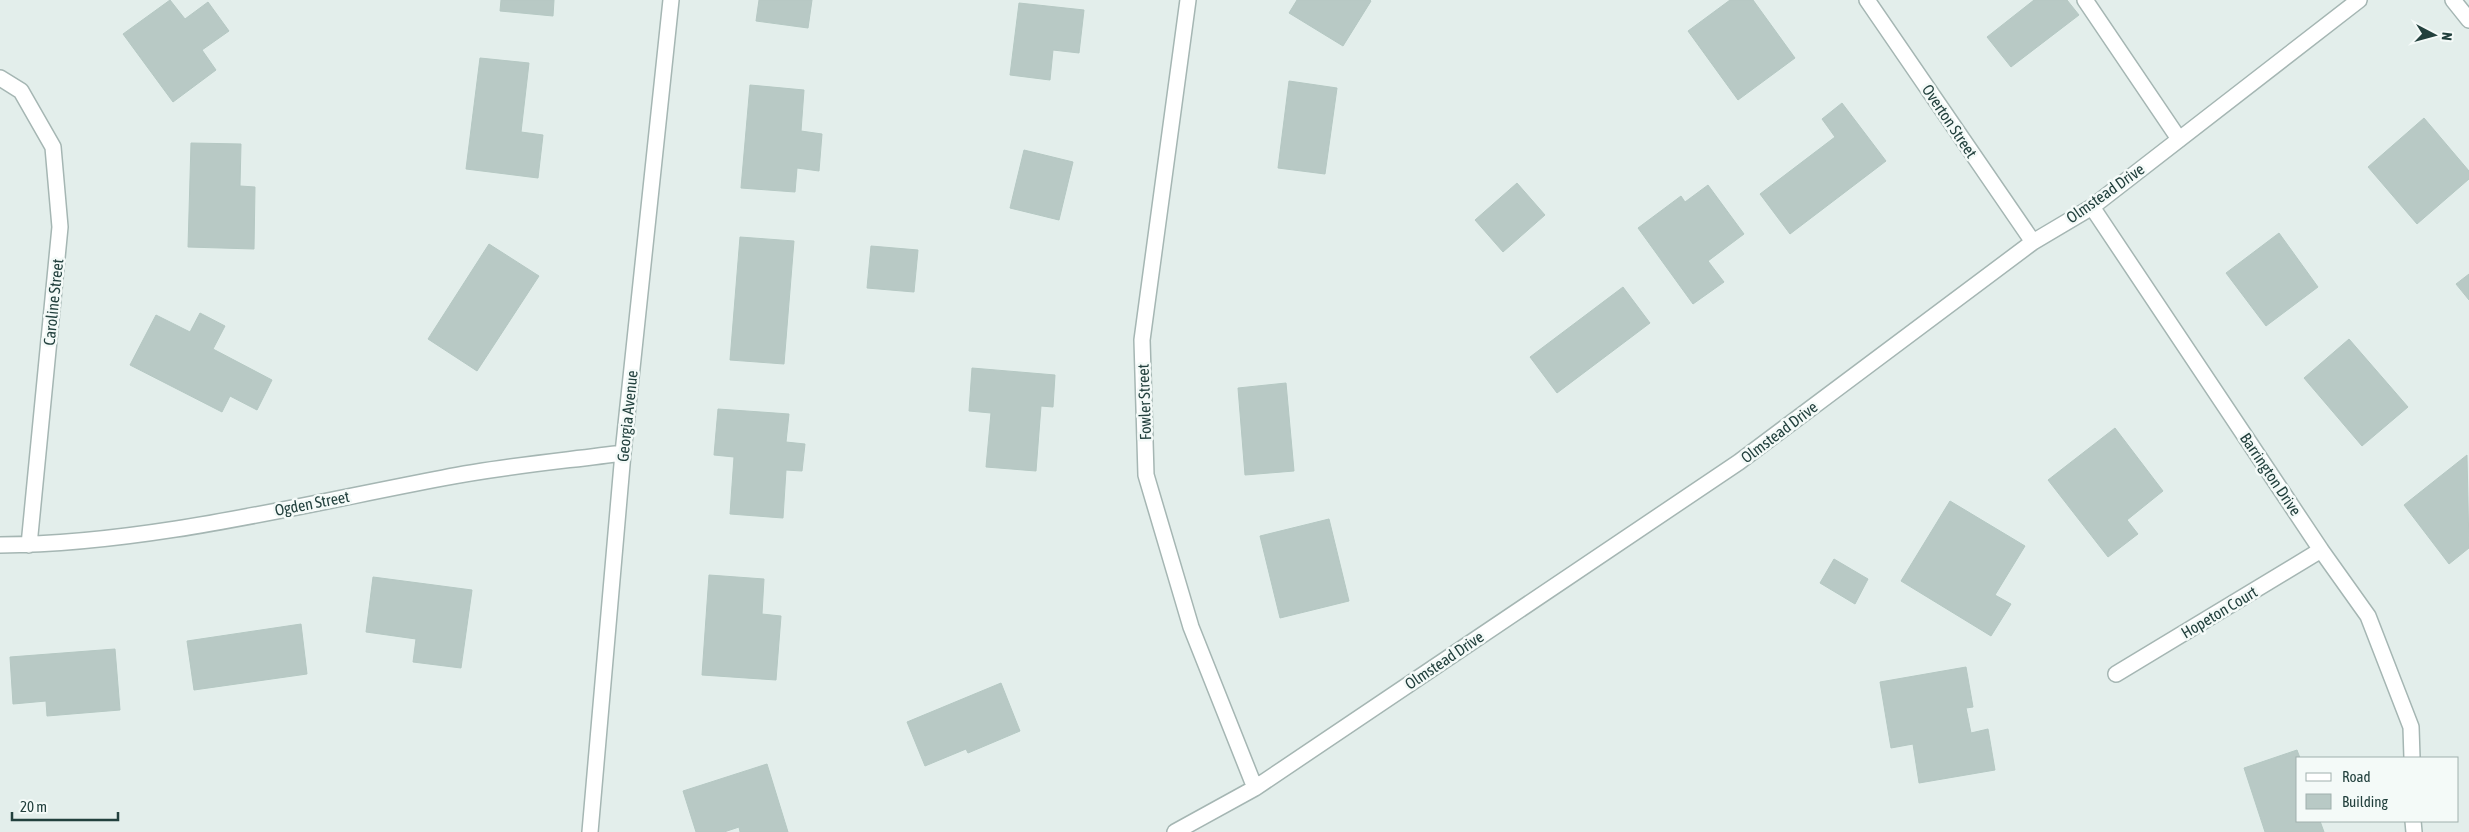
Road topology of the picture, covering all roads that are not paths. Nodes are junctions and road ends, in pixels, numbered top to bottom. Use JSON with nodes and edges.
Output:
{"nodes":[{"id":1,"x":671,"y":0,"type":"edge"},
{"id":2,"x":1188,"y":0,"type":"edge"},
{"id":3,"x":1868,"y":0,"type":"edge"},
{"id":4,"x":2085,"y":0,"type":"edge"},
{"id":5,"x":2359,"y":0,"type":"edge"},
{"id":6,"x":2453,"y":0,"type":"edge"},
{"id":7,"x":2469,"y":20,"type":"edge"},
{"id":8,"x":0,"y":78,"type":"edge"},
{"id":9,"x":2179,"y":139,"type":"junction"},
{"id":10,"x":2092,"y":207,"type":"junction"},
{"id":11,"x":2033,"y":242,"type":"junction"},
{"id":12,"x":623,"y":453,"type":"junction"},
{"id":13,"x":28,"y":545,"type":"junction"},
{"id":14,"x":0,"y":546,"type":"edge"},
{"id":15,"x":2321,"y":550,"type":"junction"},
{"id":16,"x":2116,"y":674,"type":"dead end"},
{"id":17,"x":2412,"y":757,"type":"edge"},
{"id":18,"x":1254,"y":788,"type":"junction"},
{"id":19,"x":590,"y":832,"type":"edge"},
{"id":20,"x":1175,"y":832,"type":"edge"}],
"edges":[{"from":1,"to":12,"type":"street","name":"Georgia Avenue"},
{"from":2,"to":18,"type":"street","name":"Fowler Street"},
{"from":3,"to":11,"type":"street","name":"Overton Street"},
{"from":4,"to":9,"type":"street"},
{"from":5,"to":9,"type":"street","name":"Olmstead Drive"},
{"from":6,"to":7,"type":"street"},
{"from":8,"to":13,"type":"street","name":"Caroline Street"},
{"from":9,"to":10,"type":"street","name":"Olmstead Drive"},
{"from":10,"to":11,"type":"street","name":"Olmstead Drive"},
{"from":10,"to":15,"type":"street","name":"Barrington Drive"},
{"from":11,"to":18,"type":"street","name":"Olmstead Drive"},
{"from":12,"to":13,"type":"street","name":"Ogden Street"},
{"from":12,"to":19,"type":"street","name":"Georgia Avenue"},
{"from":13,"to":14,"type":"street","name":"Ogden Street"},
{"from":15,"to":16,"type":"street","name":"Hopeton Court"},
{"from":15,"to":17,"type":"street","name":"Barrington Drive"},
{"from":18,"to":20,"type":"street","name":"Olmstead Drive"}]}
